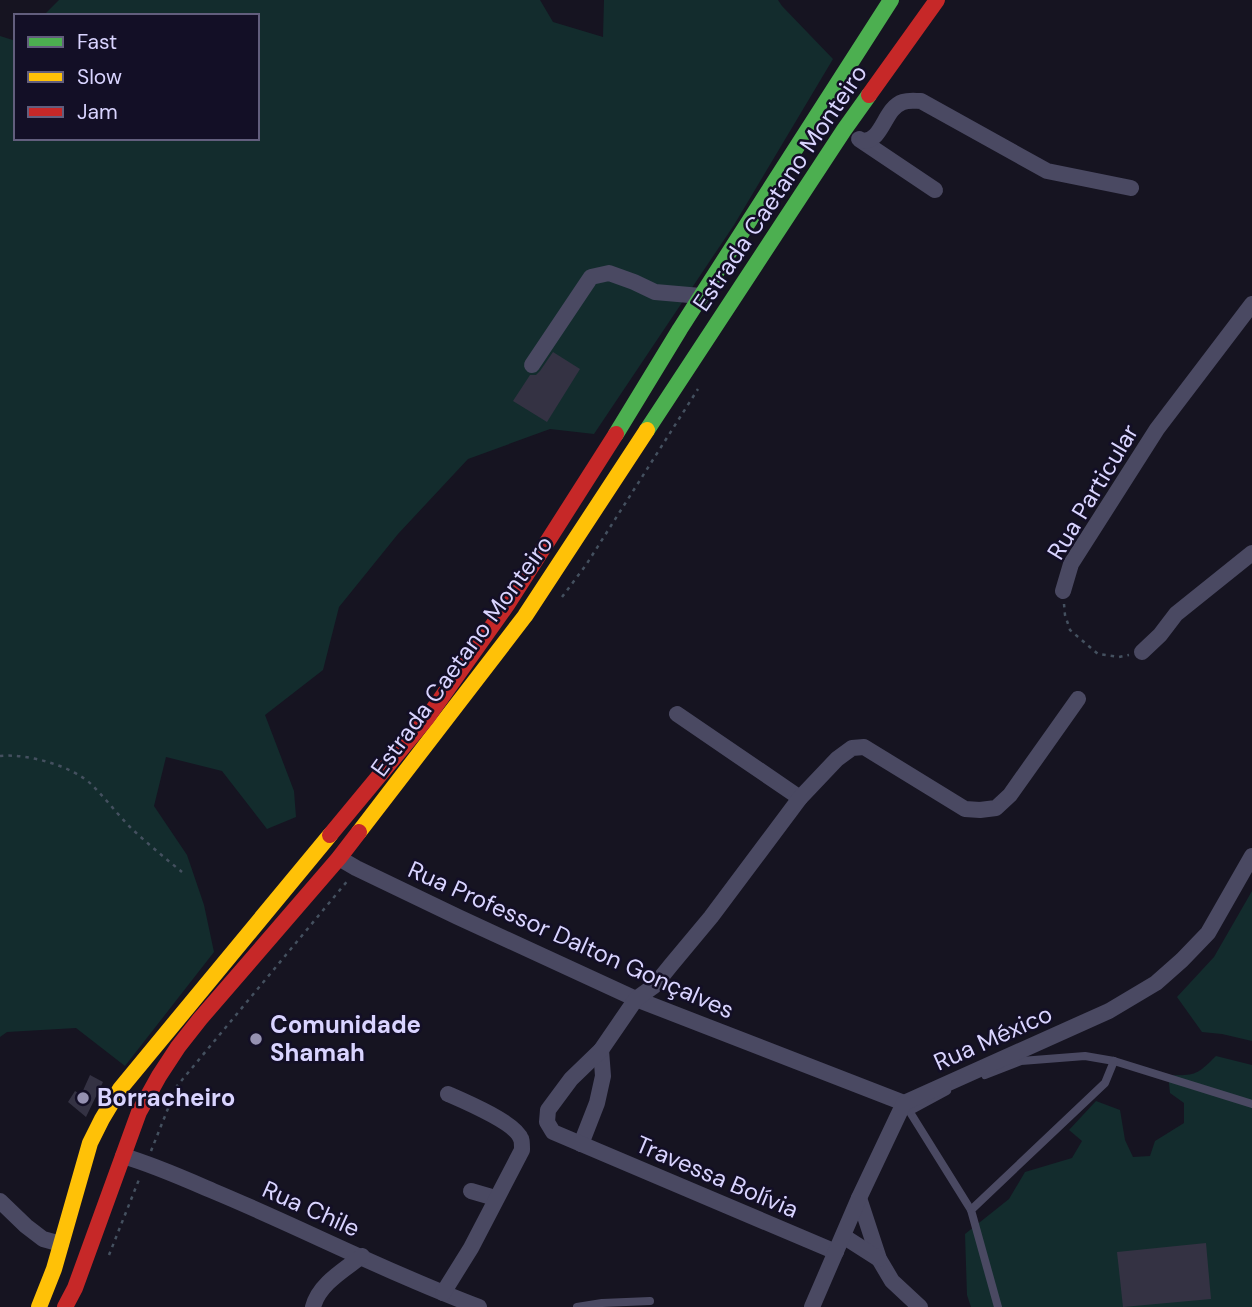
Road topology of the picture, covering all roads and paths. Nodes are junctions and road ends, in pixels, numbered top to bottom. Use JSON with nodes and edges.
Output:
{"nodes":[{"id":1,"x":937,"y":0,"type":"edge"},
{"id":2,"x":888,"y":5,"type":"edge"},
{"id":3,"x":915,"y":32,"type":"junction"},
{"id":4,"x":844,"y":130,"type":"junction"},
{"id":5,"x":863,"y":141,"type":"junction"},
{"id":6,"x":1131,"y":188,"type":"dead end"},
{"id":7,"x":935,"y":190,"type":"dead end"},
{"id":8,"x":701,"y":296,"type":"junction"},
{"id":9,"x":1252,"y":304,"type":"edge"},
{"id":10,"x":532,"y":365,"type":"dead end"},
{"id":11,"x":1252,"y":553,"type":"edge"},
{"id":12,"x":1063,"y":591,"type":"joint"},
{"id":13,"x":1142,"y":652,"type":"joint"},
{"id":14,"x":1078,"y":699,"type":"dead end"},
{"id":15,"x":677,"y":714,"type":"dead end"},
{"id":16,"x":0,"y":756,"type":"edge"},
{"id":17,"x":800,"y":799,"type":"junction"},
{"id":18,"x":1252,"y":856,"type":"edge"},
{"id":19,"x":339,"y":858,"type":"junction"},
{"id":20,"x":182,"y":872,"type":"dead end"},
{"id":21,"x":636,"y":999,"type":"junction"},
{"id":22,"x":601,"y":1050,"type":"junction"},
{"id":23,"x":1114,"y":1061,"type":"junction"},
{"id":24,"x":448,"y":1094,"type":"dead end"},
{"id":25,"x":1252,"y":1104,"type":"edge"},
{"id":26,"x":907,"y":1107,"type":"junction"},
{"id":27,"x":581,"y":1144,"type":"junction"},
{"id":28,"x":123,"y":1156,"type":"junction"},
{"id":29,"x":471,"y":1191,"type":"dead end"},
{"id":30,"x":495,"y":1198,"type":"junction"},
{"id":31,"x":859,"y":1198,"type":"junction"},
{"id":32,"x":0,"y":1202,"type":"edge"},
{"id":33,"x":971,"y":1210,"type":"junction"},
{"id":34,"x":844,"y":1236,"type":"junction"},
{"id":35,"x":61,"y":1244,"type":"junction"},
{"id":36,"x":836,"y":1252,"type":"junction"},
{"id":37,"x":362,"y":1256,"type":"junction"},
{"id":38,"x":879,"y":1259,"type":"junction"},
{"id":39,"x":449,"y":1299,"type":"edge"},
{"id":40,"x":650,"y":1301,"type":"dead end"},
{"id":41,"x":39,"y":1307,"type":"edge"},
{"id":42,"x":65,"y":1307,"type":"edge"},
{"id":43,"x":313,"y":1307,"type":"edge"},
{"id":44,"x":479,"y":1307,"type":"edge"},
{"id":45,"x":577,"y":1307,"type":"edge"},
{"id":46,"x":812,"y":1307,"type":"edge"},
{"id":47,"x":920,"y":1307,"type":"edge"},
{"id":48,"x":998,"y":1307,"type":"edge"}],
"edges":[{"from":1,"to":3,"type":"main road","name":"Estrada Caetano Monteiro"},
{"from":2,"to":3,"type":"main road"},
{"from":2,"to":8,"type":"main road","name":"Estrada Caetano Monteiro"},
{"from":3,"to":4,"type":"main road","name":"Estrada Caetano Monteiro"},
{"from":4,"to":5,"type":"street"},
{"from":4,"to":19,"type":"main road","name":"Estrada Caetano Monteiro"},
{"from":5,"to":6,"type":"street"},
{"from":5,"to":7,"type":"street"},
{"from":8,"to":10,"type":"street"},
{"from":8,"to":35,"type":"main road","name":"Estrada Caetano Monteiro"},
{"from":9,"to":12,"type":"street","name":"Rua Particular"},
{"from":11,"to":13,"type":"street"},
{"from":12,"to":13,"type":"path","name":"Rua Particular"},
{"from":14,"to":17,"type":"street","name":"Travessa Bolívia"},
{"from":15,"to":17,"type":"street"},
{"from":16,"to":20,"type":"path"},
{"from":17,"to":21,"type":"street","name":"Travessa Bolívia"},
{"from":18,"to":26,"type":"street","name":"Rua México"},
{"from":19,"to":21,"type":"street","name":"Rua Professor Dalton Gonçalves"},
{"from":19,"to":28,"type":"main road","name":"Estrada Caetano Monteiro"},
{"from":21,"to":22,"type":"street","name":"Travessa Bolívia"},
{"from":21,"to":26,"type":"street","name":"Rua Professor Dalton Gonçalves"},
{"from":22,"to":27,"type":"street"},
{"from":22,"to":27,"type":"street","name":"Travessa Bolívia"},
{"from":23,"to":25,"type":"lane"},
{"from":23,"to":26,"type":"lane"},
{"from":23,"to":33,"type":"lane"},
{"from":24,"to":30,"type":"street"},
{"from":26,"to":31,"type":"street"},
{"from":26,"to":33,"type":"lane"},
{"from":27,"to":36,"type":"street","name":"Travessa Bolívia"},
{"from":28,"to":37,"type":"street","name":"Rua Chile"},
{"from":28,"to":42,"type":"main road","name":"Estrada Caetano Monteiro"},
{"from":29,"to":30,"type":"street"},
{"from":30,"to":39,"type":"street"},
{"from":31,"to":34,"type":"street"},
{"from":31,"to":38,"type":"street"},
{"from":32,"to":35,"type":"street"},
{"from":33,"to":48,"type":"lane"},
{"from":34,"to":36,"type":"street"},
{"from":34,"to":38,"type":"street"},
{"from":35,"to":41,"type":"main road","name":"Estrada Caetano Monteiro"},
{"from":36,"to":46,"type":"street"},
{"from":37,"to":39,"type":"street","name":"Rua Chile"},
{"from":37,"to":43,"type":"street"},
{"from":38,"to":47,"type":"street"},
{"from":39,"to":44,"type":"street","name":"Rua Chile"},
{"from":40,"to":45,"type":"lane"}]}
